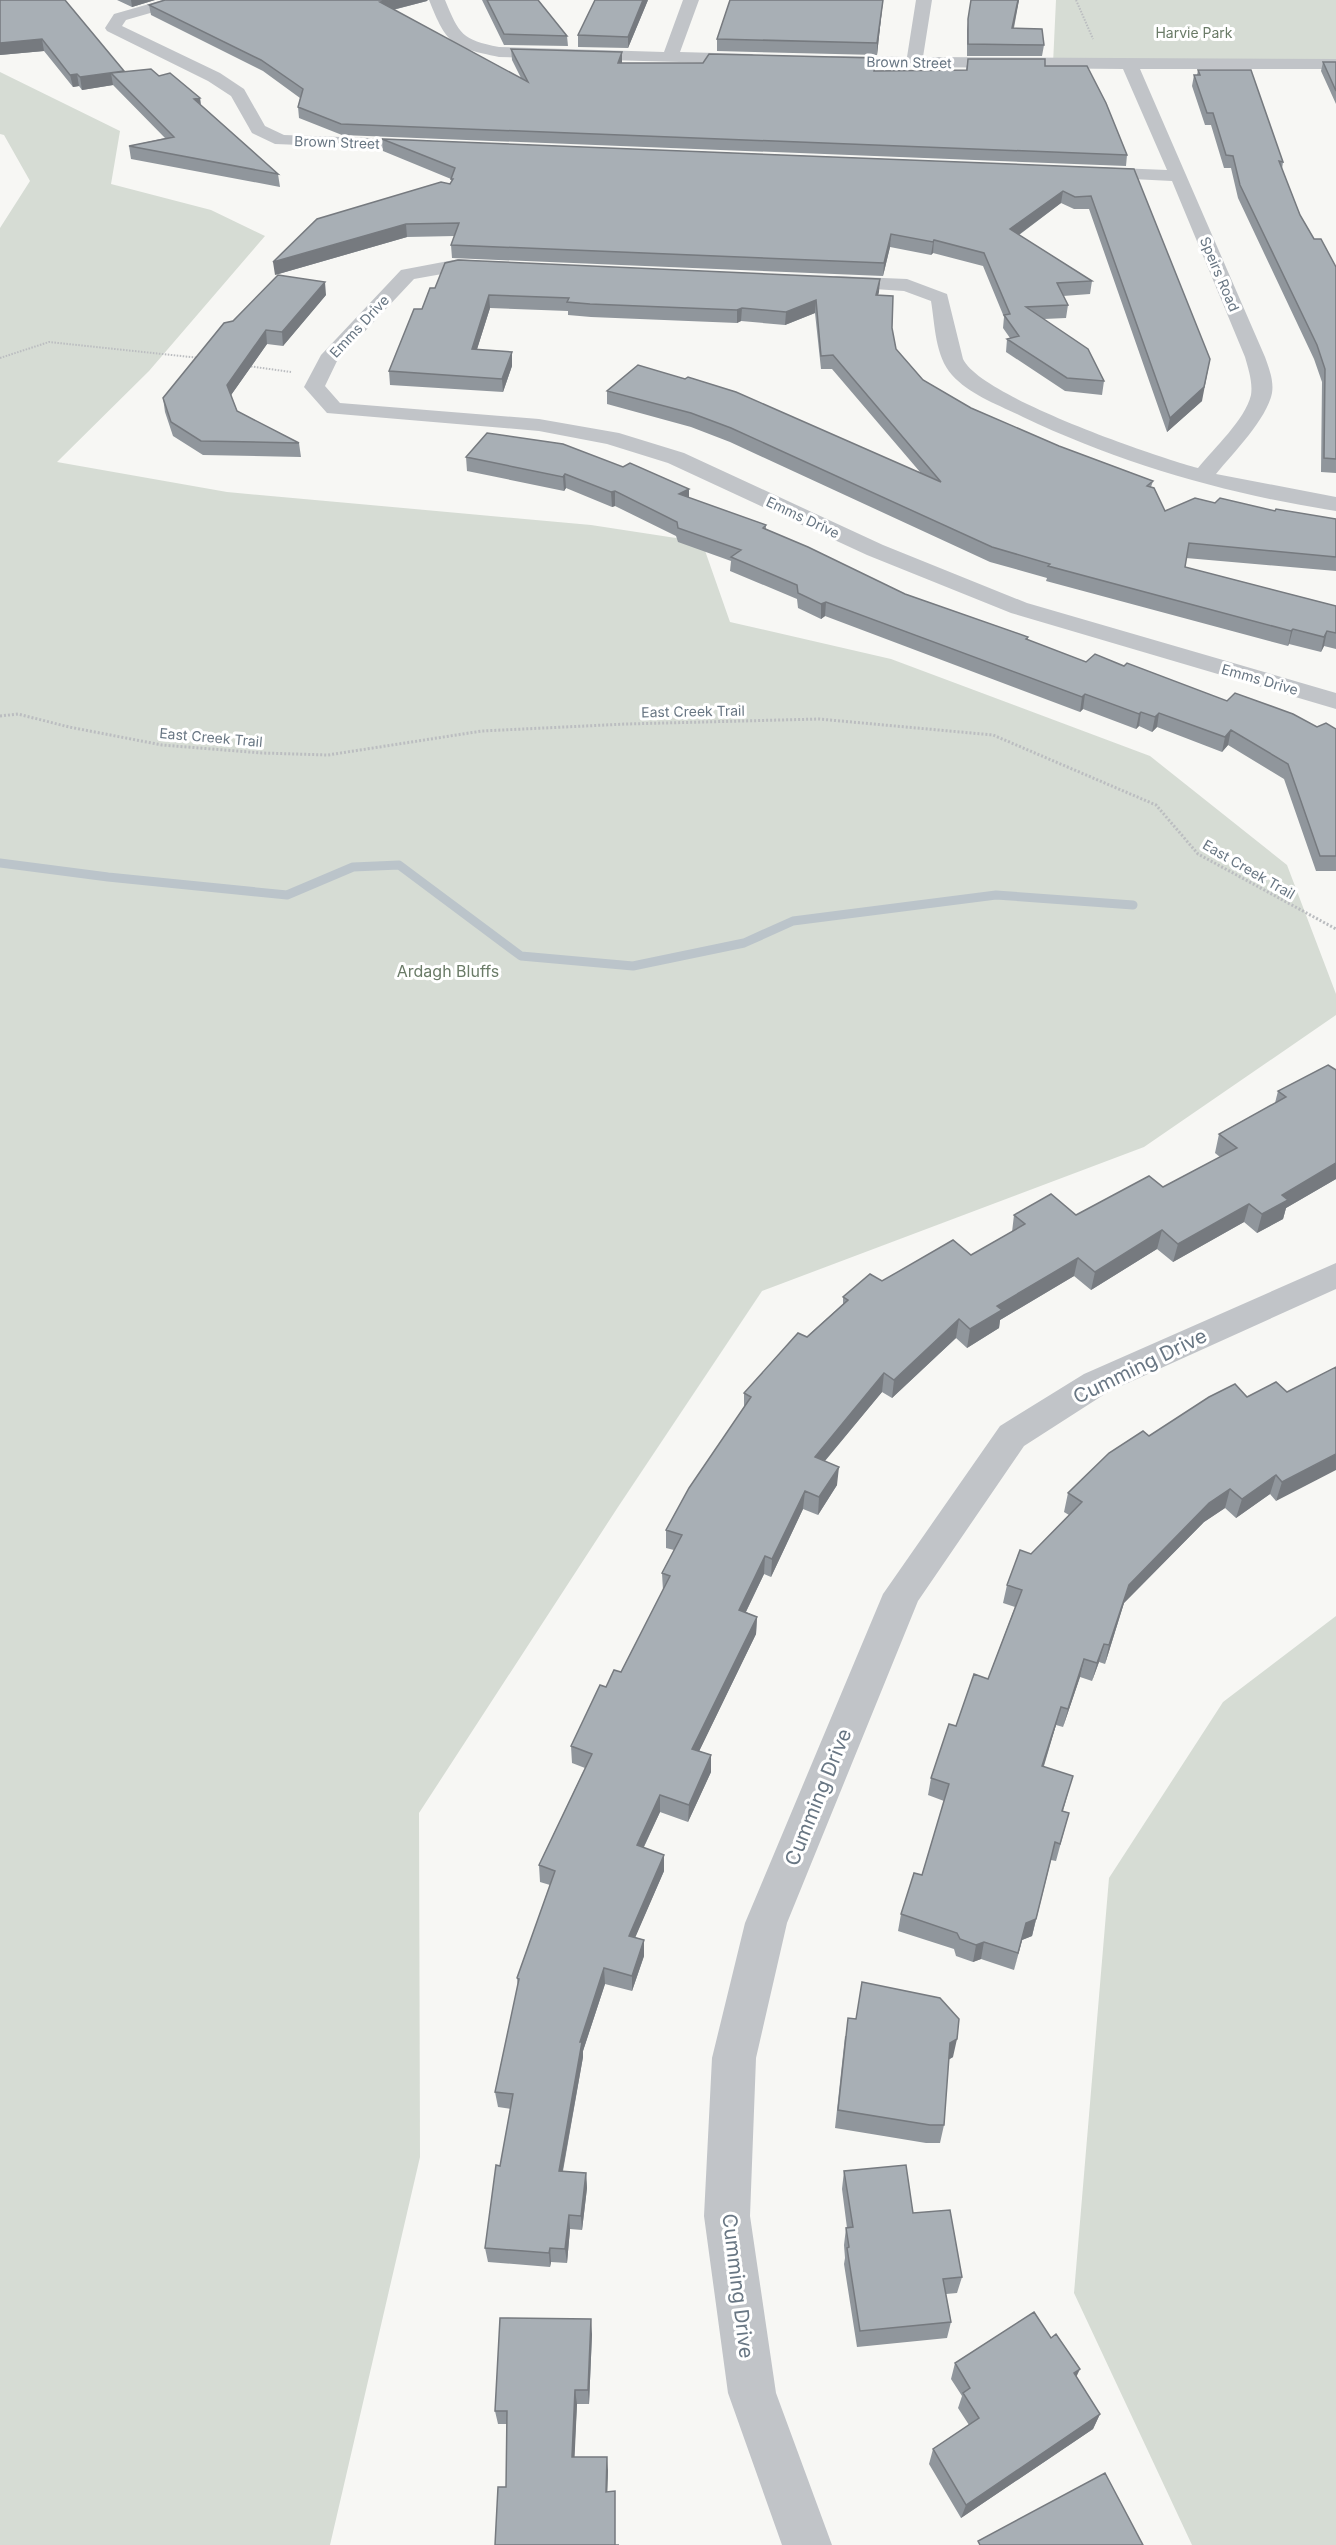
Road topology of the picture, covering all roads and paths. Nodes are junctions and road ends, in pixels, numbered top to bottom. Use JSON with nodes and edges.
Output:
{"nodes":[{"id":1,"x":180,"y":0,"type":"edge"},
{"id":2,"x":437,"y":0,"type":"edge"},
{"id":3,"x":691,"y":0,"type":"edge"},
{"id":4,"x":924,"y":0,"type":"edge"},
{"id":5,"x":1076,"y":0,"type":"edge"},
{"id":6,"x":670,"y":57,"type":"junction"},
{"id":7,"x":763,"y":59,"type":"edge"},
{"id":8,"x":809,"y":60,"type":"edge"},
{"id":9,"x":914,"y":63,"type":"junction"},
{"id":10,"x":1104,"y":64,"type":"junction"},
{"id":11,"x":1129,"y":64,"type":"junction"},
{"id":12,"x":1336,"y":64,"type":"edge"},
{"id":13,"x":437,"y":146,"type":"edge"},
{"id":14,"x":1071,"y":171,"type":"edge"},
{"id":15,"x":1178,"y":176,"type":"junction"},
{"id":16,"x":506,"y":267,"type":"edge"},
{"id":17,"x":813,"y":280,"type":"edge"},
{"id":18,"x":0,"y":358,"type":"edge"},
{"id":19,"x":210,"y":360,"type":"edge"},
{"id":20,"x":242,"y":365,"type":"edge"},
{"id":21,"x":319,"y":377,"type":"junction"},
{"id":22,"x":1203,"y":476,"type":"junction"},
{"id":23,"x":1336,"y":504,"type":"edge"},
{"id":24,"x":1336,"y":701,"type":"edge"},
{"id":25,"x":0,"y":716,"type":"edge"},
{"id":26,"x":1336,"y":929,"type":"edge"},
{"id":27,"x":1336,"y":1275,"type":"edge"},
{"id":28,"x":807,"y":2545,"type":"edge"}],
"edges":[{"from":1,"to":13,"type":"street","name":"Brown Street"},
{"from":2,"to":6,"type":"street"},
{"from":3,"to":6,"type":"street"},
{"from":4,"to":9,"type":"street"},
{"from":5,"to":10,"type":"path"},
{"from":6,"to":7,"type":"street"},
{"from":8,"to":9,"type":"street","name":"Brown Street"},
{"from":9,"to":10,"type":"street","name":"Brown Street"},
{"from":10,"to":11,"type":"street","name":"Brown Street"},
{"from":11,"to":12,"type":"street","name":"Brown Street"},
{"from":11,"to":15,"type":"street","name":"Speirs Road"},
{"from":14,"to":15,"type":"street"},
{"from":15,"to":22,"type":"street","name":"Speirs Road"},
{"from":16,"to":21,"type":"street","name":"Emms Drive"},
{"from":17,"to":22,"type":"street"},
{"from":18,"to":19,"type":"path"},
{"from":20,"to":21,"type":"path"},
{"from":21,"to":24,"type":"street","name":"Emms Drive"},
{"from":22,"to":23,"type":"street"},
{"from":25,"to":26,"type":"path","name":"East Creek Trail"},
{"from":27,"to":28,"type":"street","name":"Cumming Drive"}]}
